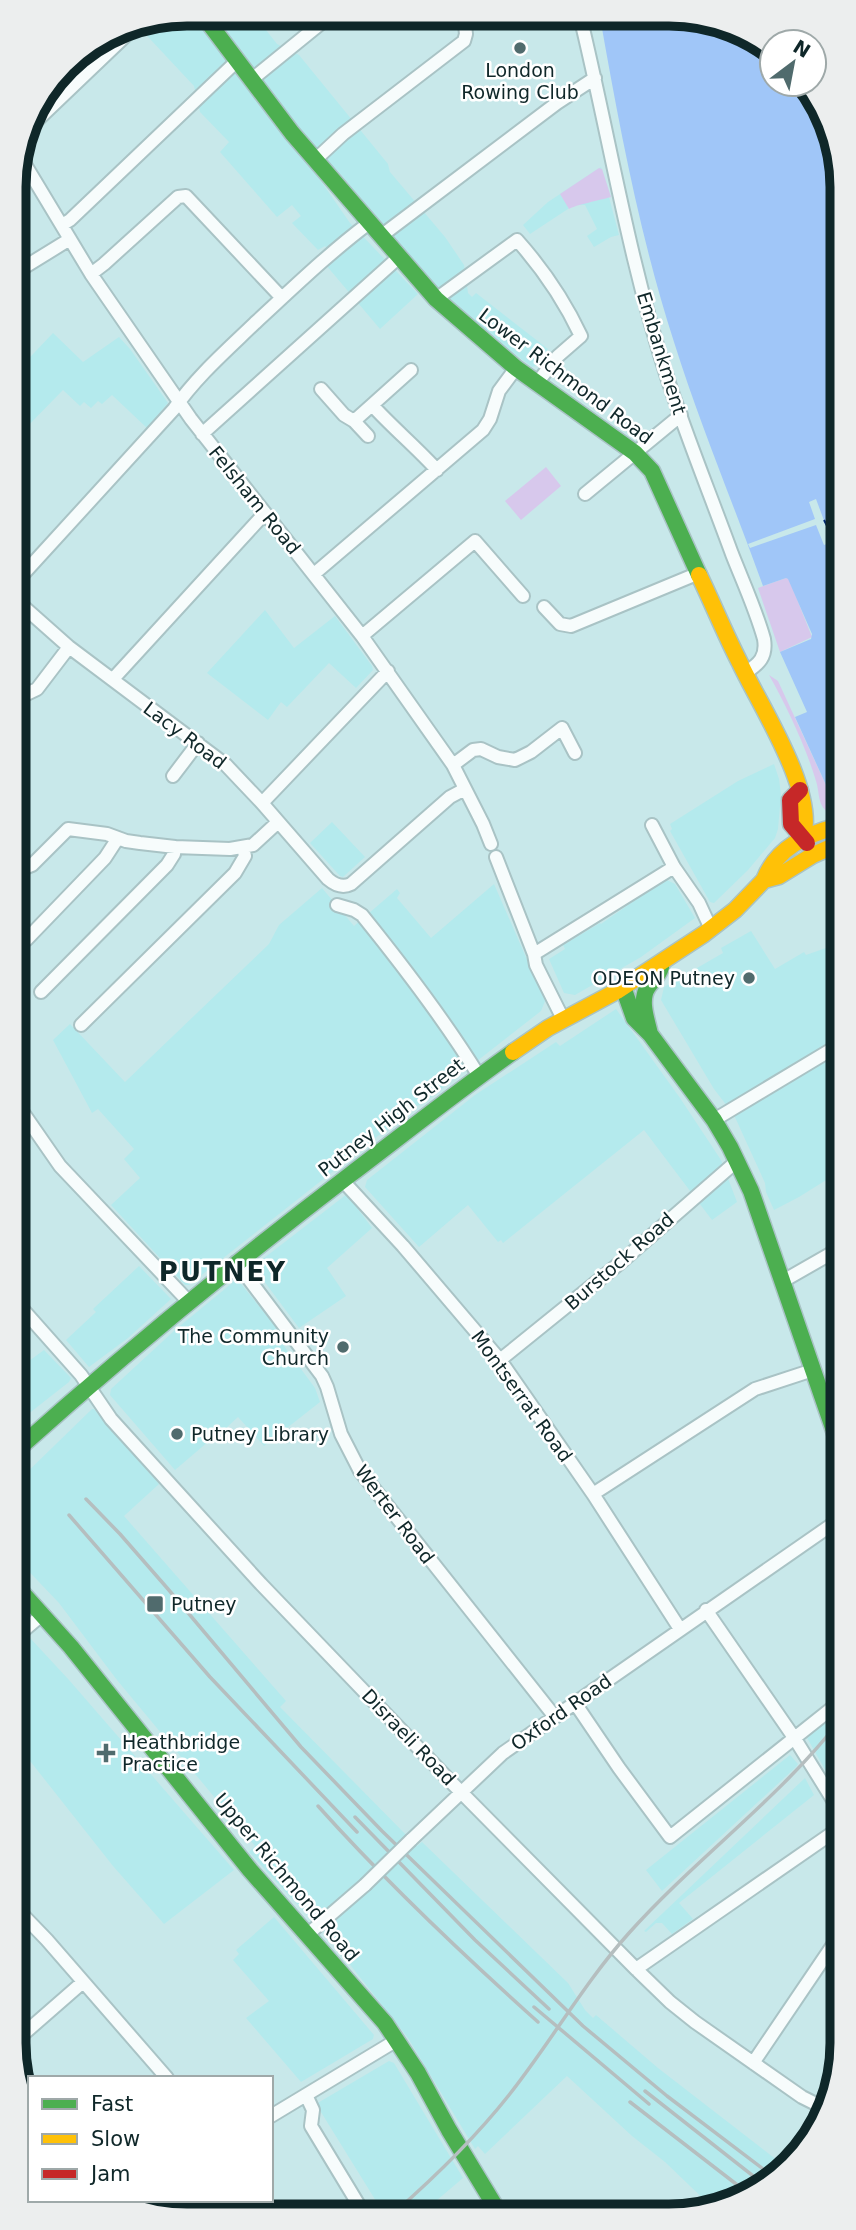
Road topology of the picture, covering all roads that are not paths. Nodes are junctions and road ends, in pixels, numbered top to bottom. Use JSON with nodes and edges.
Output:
{"nodes":[{"id":1,"x":465,"y":26,"type":"edge"},
{"id":2,"x":582,"y":26,"type":"edge"},
{"id":3,"x":211,"y":27,"type":"edge"},
{"id":4,"x":317,"y":27,"type":"edge"},
{"id":5,"x":121,"y":40,"type":"edge"},
{"id":6,"x":237,"y":61,"type":"junction"},
{"id":7,"x":595,"y":78,"type":"junction"},
{"id":8,"x":251,"y":80,"type":"junction"},
{"id":9,"x":45,"y":113,"type":"edge"},
{"id":10,"x":315,"y":160,"type":"junction"},
{"id":11,"x":28,"y":169,"type":"edge"},
{"id":12,"x":369,"y":223,"type":"junction"},
{"id":13,"x":62,"y":225,"type":"junction"},
{"id":14,"x":381,"y":236,"type":"junction"},
{"id":15,"x":70,"y":239,"type":"junction"},
{"id":16,"x":399,"y":257,"type":"junction"},
{"id":17,"x":27,"y":266,"type":"edge"},
{"id":18,"x":91,"y":274,"type":"junction"},
{"id":19,"x":282,"y":298,"type":"junction"},
{"id":20,"x":436,"y":299,"type":"junction"},
{"id":21,"x":516,"y":368,"type":"junction"},
{"id":22,"x":411,"y":370,"type":"dead end"},
{"id":23,"x":537,"y":383,"type":"junction"},
{"id":24,"x":321,"y":389,"type":"dead end"},
{"id":25,"x":179,"y":400,"type":"junction"},
{"id":26,"x":372,"y":405,"type":"junction"},
{"id":27,"x":681,"y":415,"type":"junction"},
{"id":28,"x":354,"y":421,"type":"junction"},
{"id":29,"x":202,"y":434,"type":"junction"},
{"id":30,"x":368,"y":436,"type":"dead end"},
{"id":31,"x":635,"y":453,"type":"junction"},
{"id":32,"x":437,"y":470,"type":"junction"},
{"id":33,"x":585,"y":494,"type":"dead end"},
{"id":34,"x":265,"y":513,"type":"junction"},
{"id":35,"x":27,"y":570,"type":"edge"},
{"id":36,"x":699,"y":573,"type":"junction"},
{"id":37,"x":314,"y":574,"type":"junction"},
{"id":38,"x":523,"y":596,"type":"dead end"},
{"id":39,"x":544,"y":607,"type":"dead end"},
{"id":40,"x":27,"y":610,"type":"edge"},
{"id":41,"x":362,"y":636,"type":"junction"},
{"id":42,"x":69,"y":648,"type":"junction"},
{"id":43,"x":388,"y":671,"type":"junction"},
{"id":44,"x":745,"y":673,"type":"junction"},
{"id":45,"x":113,"y":679,"type":"junction"},
{"id":46,"x":27,"y":694,"type":"edge"},
{"id":47,"x":198,"y":743,"type":"junction"},
{"id":48,"x":575,"y":753,"type":"dead end"},
{"id":49,"x":453,"y":765,"type":"junction"},
{"id":50,"x":173,"y":776,"type":"dead end"},
{"id":51,"x":465,"y":789,"type":"junction"},
{"id":52,"x":800,"y":790,"type":"junction"},
{"id":53,"x":262,"y":803,"type":"junction"},
{"id":54,"x":278,"y":822,"type":"junction"},
{"id":55,"x":652,"y":825,"type":"dead end"},
{"id":56,"x":830,"y":825,"type":"edge"},
{"id":57,"x":830,"y":828,"type":"edge"},
{"id":58,"x":112,"y":836,"type":"junction"},
{"id":59,"x":803,"y":837,"type":"junction"},
{"id":60,"x":491,"y":844,"type":"dead end"},
{"id":61,"x":243,"y":846,"type":"junction"},
{"id":62,"x":175,"y":847,"type":"junction"},
{"id":63,"x":830,"y":848,"type":"edge"},
{"id":64,"x":813,"y":855,"type":"junction"},
{"id":65,"x":496,"y":857,"type":"dead end"},
{"id":66,"x":27,"y":867,"type":"edge"},
{"id":67,"x":674,"y":867,"type":"junction"},
{"id":68,"x":764,"y":880,"type":"junction"},
{"id":69,"x":337,"y":905,"type":"dead end"},
{"id":70,"x":711,"y":929,"type":"junction"},
{"id":71,"x":26,"y":940,"type":"dead end"},
{"id":72,"x":534,"y":954,"type":"junction"},
{"id":73,"x":662,"y":963,"type":"junction"},
{"id":74,"x":623,"y":987,"type":"junction"},
{"id":75,"x":41,"y":992,"type":"dead end"},
{"id":76,"x":563,"y":1020,"type":"junction"},
{"id":77,"x":80,"y":1025,"type":"dead end"},
{"id":78,"x":650,"y":1034,"type":"junction"},
{"id":79,"x":830,"y":1051,"type":"edge"},
{"id":80,"x":479,"y":1076,"type":"junction"},
{"id":81,"x":26,"y":1118,"type":"edge"},
{"id":82,"x":714,"y":1120,"type":"junction"},
{"id":83,"x":737,"y":1161,"type":"junction"},
{"id":84,"x":343,"y":1181,"type":"junction"},
{"id":85,"x":829,"y":1254,"type":"edge"},
{"id":86,"x":236,"y":1262,"type":"junction"},
{"id":87,"x":783,"y":1281,"type":"junction"},
{"id":88,"x":188,"y":1302,"type":"junction"},
{"id":89,"x":26,"y":1313,"type":"edge"},
{"id":90,"x":500,"y":1360,"type":"junction"},
{"id":91,"x":813,"y":1370,"type":"junction"},
{"id":92,"x":90,"y":1387,"type":"junction"},
{"id":93,"x":829,"y":1417,"type":"edge"},
{"id":94,"x":26,"y":1442,"type":"edge"},
{"id":95,"x":593,"y":1494,"type":"junction"},
{"id":96,"x":829,"y":1525,"type":"edge"},
{"id":97,"x":26,"y":1597,"type":"edge"},
{"id":98,"x":706,"y":1611,"type":"junction"},
{"id":99,"x":43,"y":1614,"type":"junction"},
{"id":100,"x":26,"y":1628,"type":"edge"},
{"id":101,"x":680,"y":1629,"type":"junction"},
{"id":102,"x":575,"y":1703,"type":"junction"},
{"id":103,"x":829,"y":1712,"type":"edge"},
{"id":104,"x":555,"y":1717,"type":"junction"},
{"id":105,"x":795,"y":1739,"type":"junction"},
{"id":106,"x":462,"y":1792,"type":"junction"},
{"id":107,"x":829,"y":1794,"type":"edge"},
{"id":108,"x":829,"y":1835,"type":"edge"},
{"id":109,"x":26,"y":1918,"type":"edge"},
{"id":110,"x":307,"y":1935,"type":"junction"},
{"id":111,"x":829,"y":1951,"type":"edge"},
{"id":112,"x":636,"y":1969,"type":"junction"},
{"id":113,"x":83,"y":1982,"type":"junction"},
{"id":114,"x":26,"y":2032,"type":"edge"},
{"id":115,"x":397,"y":2040,"type":"junction"},
{"id":116,"x":753,"y":2063,"type":"junction"},
{"id":117,"x":165,"y":2076,"type":"edge"},
{"id":118,"x":306,"y":2095,"type":"junction"},
{"id":119,"x":817,"y":2104,"type":"edge"},
{"id":120,"x":273,"y":2115,"type":"edge"},
{"id":121,"x":358,"y":2204,"type":"edge"},
{"id":122,"x":494,"y":2204,"type":"edge"}],
"edges":[{"from":1,"to":10,"type":"street"},
{"from":2,"to":7,"type":"street","name":"Embankment"},
{"from":3,"to":6,"type":"main road","name":"Lower Richmond Road"},
{"from":4,"to":8,"type":"street"},
{"from":5,"to":9,"type":"street"},
{"from":6,"to":8,"type":"main road","name":"Lower Richmond Road"},
{"from":6,"to":13,"type":"street"},
{"from":7,"to":14,"type":"street"},
{"from":7,"to":27,"type":"street","name":"Embankment"},
{"from":8,"to":10,"type":"main road","name":"Lower Richmond Road"},
{"from":10,"to":12,"type":"main road","name":"Lower Richmond Road"},
{"from":11,"to":13,"type":"street","name":"Felsham Road"},
{"from":12,"to":14,"type":"main road","name":"Lower Richmond Road"},
{"from":12,"to":19,"type":"street"},
{"from":13,"to":15,"type":"street","name":"Felsham Road"},
{"from":14,"to":16,"type":"main road","name":"Lower Richmond Road"},
{"from":15,"to":17,"type":"street"},
{"from":15,"to":18,"type":"street","name":"Felsham Road"},
{"from":16,"to":20,"type":"main road","name":"Lower Richmond Road"},
{"from":16,"to":29,"type":"street"},
{"from":18,"to":19,"type":"street"},
{"from":18,"to":25,"type":"street","name":"Felsham Road"},
{"from":19,"to":25,"type":"street"},
{"from":20,"to":21,"type":"main road","name":"Lower Richmond Road"},
{"from":20,"to":23,"type":"street"},
{"from":21,"to":23,"type":"main road","name":"Lower Richmond Road"},
{"from":21,"to":32,"type":"street"},
{"from":22,"to":26,"type":"street"},
{"from":23,"to":31,"type":"main road","name":"Lower Richmond Road"},
{"from":24,"to":28,"type":"street"},
{"from":25,"to":29,"type":"street","name":"Felsham Road"},
{"from":25,"to":35,"type":"street"},
{"from":26,"to":28,"type":"street"},
{"from":26,"to":32,"type":"street"},
{"from":27,"to":31,"type":"street"},
{"from":27,"to":44,"type":"street","name":"Embankment"},
{"from":28,"to":30,"type":"street"},
{"from":29,"to":34,"type":"street","name":"Felsham Road"},
{"from":31,"to":33,"type":"street"},
{"from":31,"to":36,"type":"main road","name":"Lower Richmond Road"},
{"from":32,"to":37,"type":"street"},
{"from":34,"to":37,"type":"street","name":"Felsham Road"},
{"from":34,"to":45,"type":"street"},
{"from":36,"to":39,"type":"street"},
{"from":36,"to":44,"type":"main road","name":"Lower Richmond Road"},
{"from":37,"to":41,"type":"street","name":"Felsham Road"},
{"from":38,"to":41,"type":"street"},
{"from":40,"to":42,"type":"street","name":"Lacy Road"},
{"from":41,"to":43,"type":"street","name":"Felsham Road"},
{"from":42,"to":45,"type":"street","name":"Lacy Road"},
{"from":42,"to":46,"type":"street"},
{"from":43,"to":49,"type":"street","name":"Felsham Road"},
{"from":43,"to":53,"type":"street"},
{"from":44,"to":52,"type":"main road","name":"Lower Richmond Road"},
{"from":45,"to":47,"type":"street","name":"Lacy Road"},
{"from":47,"to":50,"type":"street"},
{"from":47,"to":53,"type":"street","name":"Lacy Road"},
{"from":48,"to":49,"type":"street"},
{"from":49,"to":51,"type":"street","name":"Felsham Road"},
{"from":51,"to":54,"type":"street","name":"Lacy Road"},
{"from":51,"to":60,"type":"street","name":"Felsham Road"},
{"from":52,"to":56,"type":"main road","name":"Lower Richmond Road"},
{"from":52,"to":59,"type":"main road","name":"Lower Richmond Road"},
{"from":53,"to":54,"type":"street","name":"Lacy Road"},
{"from":54,"to":61,"type":"street"},
{"from":55,"to":67,"type":"street"},
{"from":57,"to":59,"type":"main road"},
{"from":58,"to":62,"type":"street"},
{"from":58,"to":66,"type":"street"},
{"from":58,"to":71,"type":"street"},
{"from":59,"to":64,"type":"main road"},
{"from":59,"to":68,"type":"main road"},
{"from":61,"to":62,"type":"street"},
{"from":61,"to":77,"type":"street"},
{"from":62,"to":75,"type":"street"},
{"from":63,"to":64,"type":"main road","name":"Putney High Street"},
{"from":64,"to":68,"type":"main road","name":"Putney High Street"},
{"from":65,"to":72,"type":"street"},
{"from":67,"to":70,"type":"street"},
{"from":67,"to":72,"type":"street"},
{"from":68,"to":70,"type":"main road","name":"Putney High Street"},
{"from":69,"to":80,"type":"street"},
{"from":70,"to":73,"type":"main road","name":"Putney High Street"},
{"from":72,"to":76,"type":"street"},
{"from":73,"to":74,"type":"main road","name":"Putney High Street"},
{"from":73,"to":78,"type":"main road"},
{"from":74,"to":76,"type":"main road","name":"Putney High Street"},
{"from":74,"to":78,"type":"main road"},
{"from":76,"to":80,"type":"main road","name":"Putney High Street"},
{"from":78,"to":82,"type":"main road"},
{"from":79,"to":82,"type":"street"},
{"from":80,"to":84,"type":"main road","name":"Putney High Street"},
{"from":81,"to":88,"type":"street"},
{"from":82,"to":83,"type":"main road"},
{"from":83,"to":87,"type":"main road"},
{"from":83,"to":90,"type":"street","name":"Burstock Road"},
{"from":84,"to":86,"type":"main road","name":"Putney High Street"},
{"from":84,"to":90,"type":"street","name":"Montserrat Road"},
{"from":85,"to":87,"type":"street"},
{"from":86,"to":88,"type":"main road","name":"Putney High Street"},
{"from":86,"to":104,"type":"street","name":"Werter Road"},
{"from":87,"to":91,"type":"main road"},
{"from":88,"to":92,"type":"main road","name":"Putney High Street"},
{"from":89,"to":92,"type":"street","name":"Disraeli Road"},
{"from":90,"to":95,"type":"street","name":"Montserrat Road"},
{"from":91,"to":93,"type":"main road"},
{"from":91,"to":95,"type":"street"},
{"from":92,"to":94,"type":"main road","name":"Putney High Street"},
{"from":92,"to":106,"type":"street","name":"Disraeli Road"},
{"from":95,"to":101,"type":"street","name":"Montserrat Road"},
{"from":96,"to":98,"type":"street","name":"Oxford Road"},
{"from":97,"to":99,"type":"main road","name":"Upper Richmond Road"},
{"from":98,"to":101,"type":"street","name":"Oxford Road"},
{"from":98,"to":105,"type":"street"},
{"from":99,"to":100,"type":"street"},
{"from":99,"to":110,"type":"main road","name":"Upper Richmond Road"},
{"from":101,"to":102,"type":"street","name":"Oxford Road"},
{"from":102,"to":104,"type":"street","name":"Oxford Road"},
{"from":102,"to":105,"type":"street"},
{"from":103,"to":105,"type":"street"},
{"from":104,"to":106,"type":"street","name":"Oxford Road"},
{"from":105,"to":107,"type":"street"},
{"from":106,"to":110,"type":"street","name":"Oxford Road","bridge":true},
{"from":106,"to":112,"type":"street","name":"Disraeli Road"},
{"from":108,"to":112,"type":"street"},
{"from":109,"to":113,"type":"street"},
{"from":110,"to":115,"type":"main road","name":"Upper Richmond Road"},
{"from":111,"to":116,"type":"street"},
{"from":112,"to":116,"type":"street","name":"Disraeli Road"},
{"from":113,"to":114,"type":"street"},
{"from":113,"to":117,"type":"street"},
{"from":115,"to":118,"type":"street"},
{"from":115,"to":122,"type":"main road","name":"Upper Richmond Road"},
{"from":116,"to":119,"type":"street","name":"Disraeli Road"},
{"from":118,"to":120,"type":"street"},
{"from":118,"to":121,"type":"street"}]}
